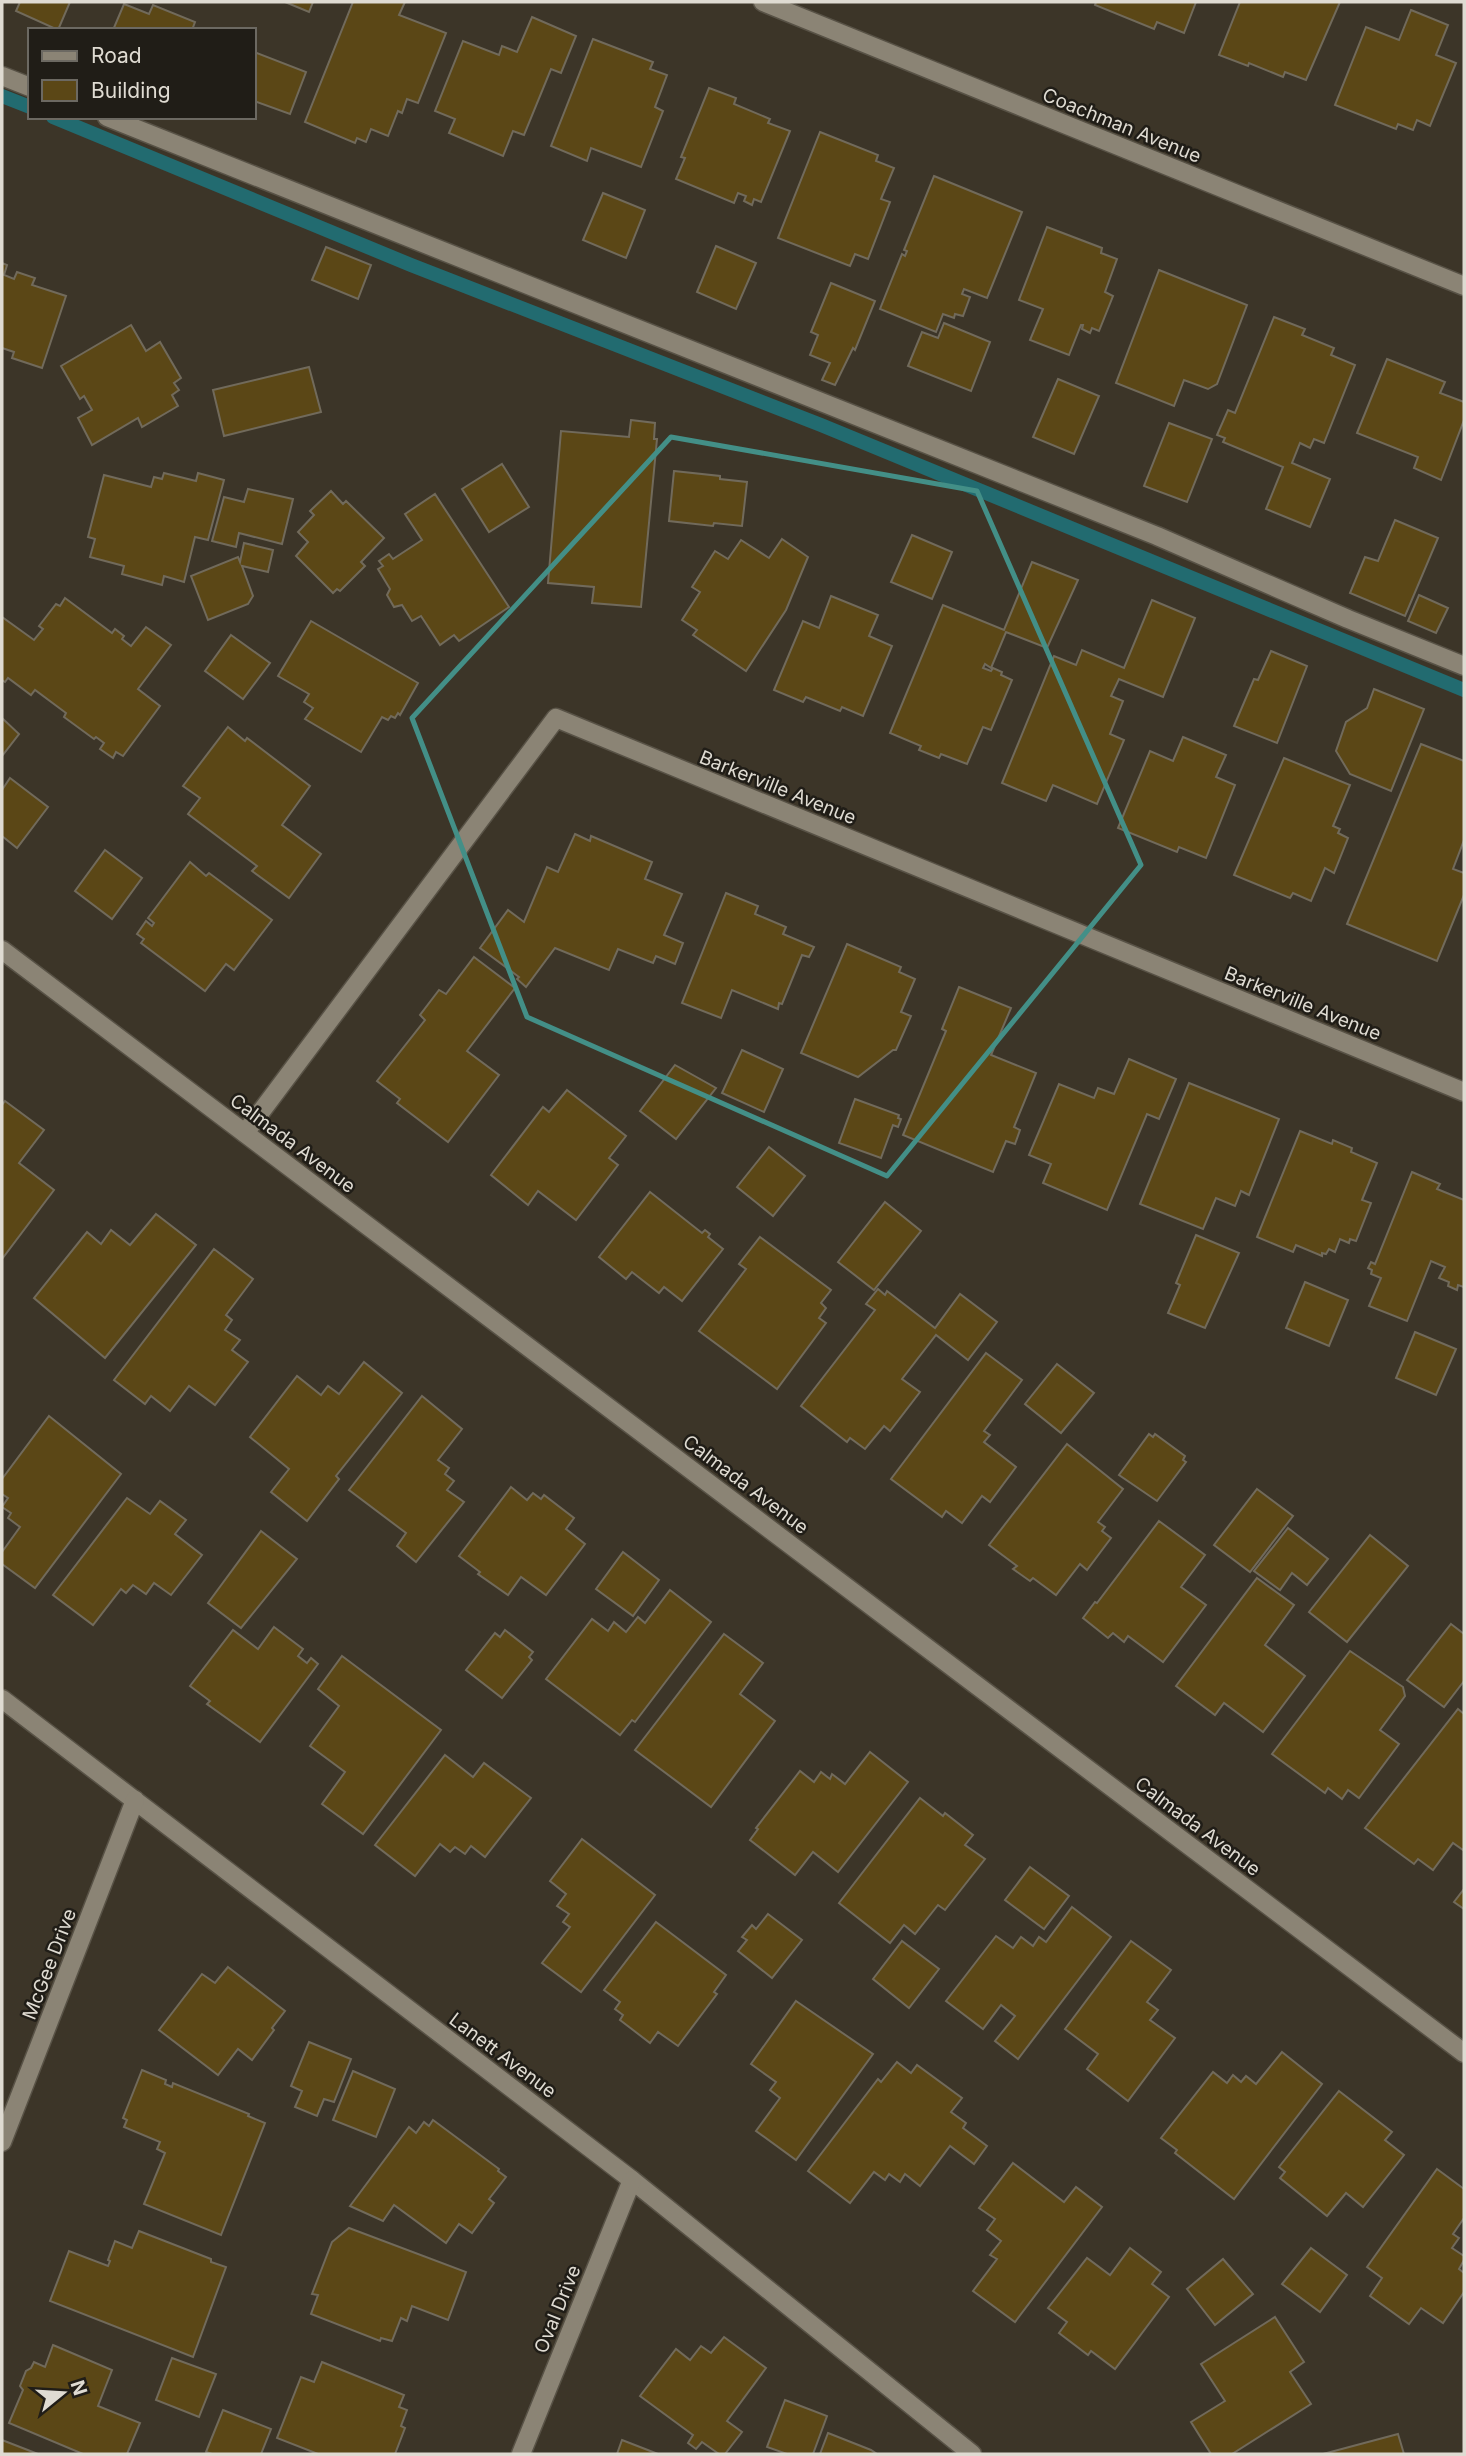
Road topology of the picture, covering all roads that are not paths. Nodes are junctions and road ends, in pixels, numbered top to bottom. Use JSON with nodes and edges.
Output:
{"nodes":[{"id":1,"x":763,"y":2,"type":"edge"},
{"id":2,"x":2,"y":76,"type":"edge"},
{"id":3,"x":28,"y":86,"type":"edge"},
{"id":4,"x":112,"y":119,"type":"edge"},
{"id":5,"x":1464,"y":286,"type":"edge"},
{"id":6,"x":1464,"y":666,"type":"edge"},
{"id":7,"x":2,"y":950,"type":"edge"},
{"id":8,"x":1464,"y":1092,"type":"edge"},
{"id":9,"x":245,"y":1133,"type":"junction"},
{"id":10,"x":2,"y":1699,"type":"edge"},
{"id":11,"x":135,"y":1800,"type":"junction"},
{"id":12,"x":1464,"y":2053,"type":"edge"},
{"id":13,"x":2,"y":2142,"type":"edge"},
{"id":14,"x":632,"y":2180,"type":"junction"},
{"id":15,"x":521,"y":2454,"type":"edge"},
{"id":16,"x":972,"y":2454,"type":"edge"}],
"edges":[{"from":1,"to":5,"type":"street","name":"Coachman Avenue"},
{"from":2,"to":3,"type":"street"},
{"from":4,"to":6,"type":"street"},
{"from":7,"to":9,"type":"street","name":"Calmada Avenue"},
{"from":8,"to":9,"type":"street","name":"Barkerville Avenue"},
{"from":9,"to":12,"type":"street","name":"Calmada Avenue"},
{"from":10,"to":11,"type":"street","name":"Lanett Avenue"},
{"from":11,"to":13,"type":"street","name":"McGee Drive"},
{"from":11,"to":14,"type":"street","name":"Lanett Avenue"},
{"from":14,"to":15,"type":"street","name":"Oval Drive"},
{"from":14,"to":16,"type":"street","name":"Lanett Avenue"}]}
